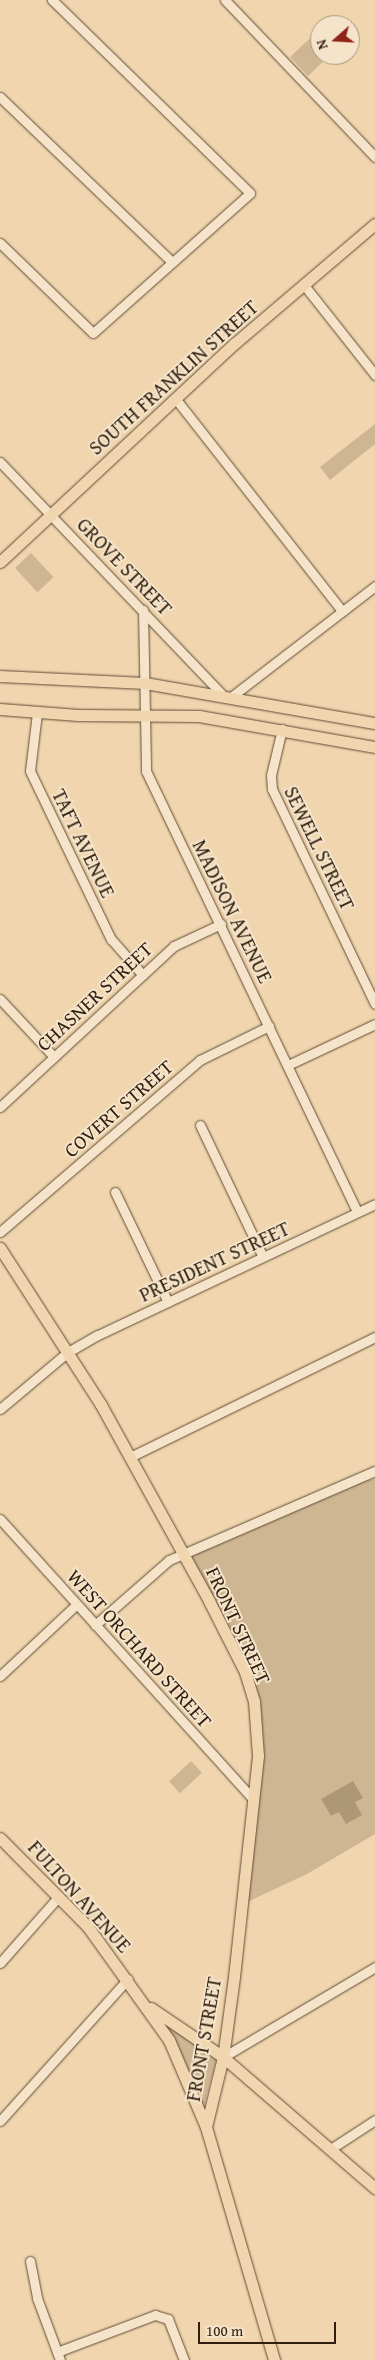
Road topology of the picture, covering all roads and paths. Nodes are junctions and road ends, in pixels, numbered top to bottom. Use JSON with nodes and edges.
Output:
{"nodes":[{"id":1,"x":52,"y":0,"type":"edge"},
{"id":2,"x":225,"y":0,"type":"edge"},
{"id":3,"x":0,"y":97,"type":"edge"},
{"id":4,"x":375,"y":157,"type":"edge"},
{"id":5,"x":375,"y":224,"type":"edge"},
{"id":6,"x":0,"y":243,"type":"edge"},
{"id":7,"x":172,"y":262,"type":"junction"},
{"id":8,"x":304,"y":285,"type":"junction"},
{"id":9,"x":375,"y":375,"type":"edge"},
{"id":10,"x":175,"y":398,"type":"junction"},
{"id":11,"x":0,"y":462,"type":"edge"},
{"id":12,"x":51,"y":514,"type":"junction"},
{"id":13,"x":0,"y":562,"type":"edge"},
{"id":14,"x":375,"y":586,"type":"edge"},
{"id":15,"x":144,"y":610,"type":"junction"},
{"id":16,"x":342,"y":611,"type":"junction"},
{"id":17,"x":0,"y":676,"type":"edge"},
{"id":18,"x":145,"y":683,"type":"junction"},
{"id":19,"x":227,"y":696,"type":"junction"},
{"id":20,"x":0,"y":709,"type":"edge"},
{"id":21,"x":37,"y":713,"type":"junction"},
{"id":22,"x":145,"y":714,"type":"junction"},
{"id":23,"x":375,"y":723,"type":"edge"},
{"id":24,"x":282,"y":729,"type":"junction"},
{"id":25,"x":375,"y":747,"type":"edge"},
{"id":26,"x":220,"y":924,"type":"junction"},
{"id":27,"x":143,"y":975,"type":"junction"},
{"id":28,"x":0,"y":999,"type":"edge"},
{"id":29,"x":375,"y":1004,"type":"edge"},
{"id":30,"x":375,"y":1024,"type":"edge"},
{"id":31,"x":269,"y":1026,"type":"junction"},
{"id":32,"x":54,"y":1058,"type":"junction"},
{"id":33,"x":288,"y":1065,"type":"junction"},
{"id":34,"x":0,"y":1107,"type":"edge"},
{"id":35,"x":200,"y":1125,"type":"dead end"},
{"id":36,"x":115,"y":1192,"type":"dead end"},
{"id":37,"x":375,"y":1204,"type":"edge"},
{"id":38,"x":358,"y":1212,"type":"junction"},
{"id":39,"x":0,"y":1232,"type":"edge"},
{"id":40,"x":0,"y":1248,"type":"edge"},
{"id":41,"x":262,"y":1257,"type":"junction"},
{"id":42,"x":168,"y":1302,"type":"junction"},
{"id":43,"x":375,"y":1337,"type":"edge"},
{"id":44,"x":68,"y":1352,"type":"junction"},
{"id":45,"x":0,"y":1409,"type":"edge"},
{"id":46,"x":130,"y":1457,"type":"junction"},
{"id":47,"x":375,"y":1472,"type":"edge"},
{"id":48,"x":0,"y":1519,"type":"edge"},
{"id":49,"x":184,"y":1555,"type":"junction"},
{"id":50,"x":77,"y":1604,"type":"junction"},
{"id":51,"x":95,"y":1624,"type":"junction"},
{"id":52,"x":0,"y":1676,"type":"edge"},
{"id":53,"x":254,"y":1800,"type":"junction"},
{"id":54,"x":0,"y":1838,"type":"edge"},
{"id":55,"x":59,"y":1896,"type":"junction"},
{"id":56,"x":0,"y":1962,"type":"edge"},
{"id":57,"x":375,"y":1967,"type":"edge"},
{"id":58,"x":128,"y":1979,"type":"junction"},
{"id":59,"x":147,"y":2006,"type":"junction"},
{"id":60,"x":223,"y":2057,"type":"junction"},
{"id":61,"x":375,"y":2120,"type":"edge"},
{"id":62,"x":0,"y":2121,"type":"edge"},
{"id":63,"x":206,"y":2126,"type":"junction"},
{"id":64,"x":332,"y":2148,"type":"junction"},
{"id":65,"x":375,"y":2188,"type":"edge"},
{"id":66,"x":30,"y":2261,"type":"dead end"},
{"id":67,"x":59,"y":2356,"type":"edge"},
{"id":68,"x":184,"y":2360,"type":"edge"},
{"id":69,"x":274,"y":2360,"type":"edge"}],
"edges":[{"from":1,"to":7,"type":"street"},
{"from":2,"to":4,"type":"street"},
{"from":3,"to":7,"type":"street"},
{"from":5,"to":8,"type":"main road","name":"SOUTH FRANKLIN STREET"},
{"from":6,"to":7,"type":"street"},
{"from":8,"to":9,"type":"street"},
{"from":8,"to":10,"type":"main road","name":"SOUTH FRANKLIN STREET"},
{"from":10,"to":12,"type":"main road","name":"SOUTH FRANKLIN STREET"},
{"from":10,"to":16,"type":"street"},
{"from":11,"to":12,"type":"street","name":"GROVE STREET"},
{"from":12,"to":13,"type":"main road","name":"SOUTH FRANKLIN STREET"},
{"from":12,"to":15,"type":"street","name":"GROVE STREET"},
{"from":14,"to":16,"type":"street"},
{"from":15,"to":18,"type":"street","name":"MADISON AVENUE"},
{"from":15,"to":19,"type":"street","name":"GROVE STREET"},
{"from":16,"to":19,"type":"street"},
{"from":17,"to":18,"type":"main road"},
{"from":18,"to":19,"type":"main road"},
{"from":18,"to":22,"type":"street","name":"MADISON AVENUE"},
{"from":19,"to":23,"type":"main road"},
{"from":20,"to":21,"type":"main road"},
{"from":21,"to":22,"type":"main road"},
{"from":21,"to":27,"type":"street","name":"TAFT AVENUE"},
{"from":22,"to":24,"type":"main road"},
{"from":22,"to":26,"type":"street","name":"MADISON AVENUE"},
{"from":24,"to":25,"type":"main road"},
{"from":24,"to":29,"type":"street","name":"SEWELL STREET"},
{"from":26,"to":27,"type":"street","name":"CHASNER STREET"},
{"from":26,"to":31,"type":"street","name":"MADISON AVENUE"},
{"from":27,"to":32,"type":"street","name":"CHASNER STREET"},
{"from":28,"to":32,"type":"street"},
{"from":30,"to":33,"type":"street"},
{"from":31,"to":33,"type":"street","name":"MADISON AVENUE"},
{"from":31,"to":39,"type":"street","name":"COVERT STREET"},
{"from":32,"to":34,"type":"street","name":"CHASNER STREET"},
{"from":33,"to":38,"type":"street","name":"MADISON AVENUE"},
{"from":35,"to":41,"type":"street"},
{"from":36,"to":42,"type":"street"},
{"from":37,"to":38,"type":"street","name":"PRESIDENT STREET"},
{"from":38,"to":41,"type":"street","name":"PRESIDENT STREET"},
{"from":40,"to":44,"type":"main road","name":"FRONT STREET"},
{"from":41,"to":42,"type":"street","name":"PRESIDENT STREET"},
{"from":42,"to":44,"type":"street","name":"PRESIDENT STREET"},
{"from":43,"to":46,"type":"street"},
{"from":44,"to":45,"type":"street","name":"PRESIDENT STREET"},
{"from":44,"to":46,"type":"main road","name":"FRONT STREET"},
{"from":46,"to":49,"type":"main road","name":"FRONT STREET"},
{"from":47,"to":49,"type":"street"},
{"from":48,"to":50,"type":"street","name":"WEST ORCHARD STREET"},
{"from":49,"to":51,"type":"street"},
{"from":49,"to":53,"type":"main road","name":"FRONT STREET"},
{"from":50,"to":51,"type":"street","name":"WEST ORCHARD STREET"},
{"from":50,"to":52,"type":"street"},
{"from":51,"to":53,"type":"street","name":"WEST ORCHARD STREET"},
{"from":53,"to":60,"type":"main road","name":"FRONT STREET"},
{"from":54,"to":55,"type":"main road","name":"FULTON AVENUE"},
{"from":55,"to":56,"type":"street"},
{"from":55,"to":58,"type":"main road","name":"FULTON AVENUE"},
{"from":57,"to":60,"type":"street"},
{"from":58,"to":59,"type":"main road","name":"FULTON AVENUE"},
{"from":58,"to":62,"type":"street"},
{"from":59,"to":60,"type":"main road"},
{"from":59,"to":63,"type":"main road","name":"FULTON AVENUE"},
{"from":60,"to":63,"type":"main road","name":"FRONT STREET"},
{"from":60,"to":64,"type":"main road"},
{"from":61,"to":64,"type":"street"},
{"from":63,"to":69,"type":"main road","name":"FULTON AVENUE"},
{"from":64,"to":65,"type":"main road"},
{"from":66,"to":67,"type":"street"},
{"from":67,"to":68,"type":"street"}]}
